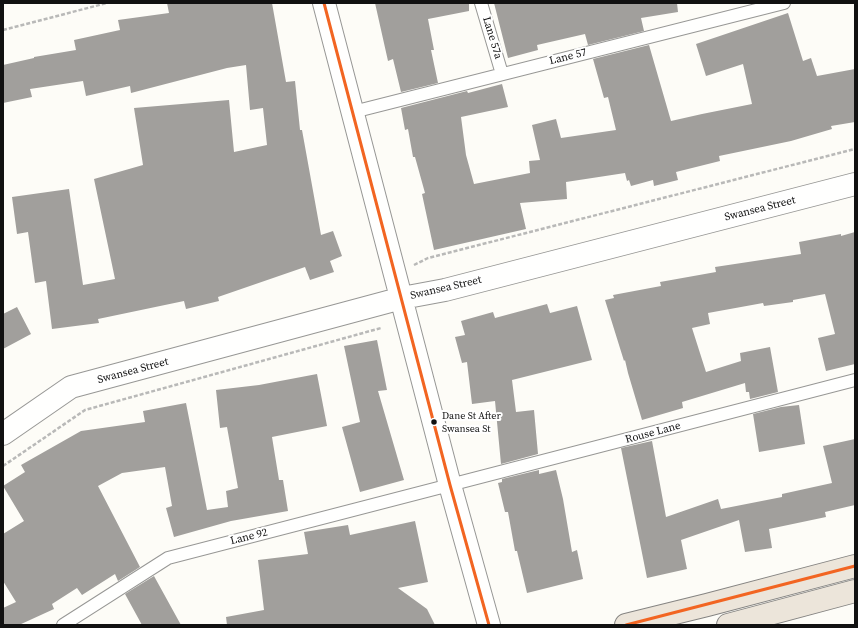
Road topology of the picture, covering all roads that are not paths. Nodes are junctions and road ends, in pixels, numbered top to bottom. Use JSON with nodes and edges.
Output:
{"nodes":[{"id":1,"x":324,"y":3,"type":"edge"},
{"id":2,"x":481,"y":3,"type":"edge"},
{"id":3,"x":784,"y":3,"type":"edge"},
{"id":4,"x":502,"y":74,"type":"junction"},
{"id":5,"x":353,"y":112,"type":"junction"},
{"id":6,"x":855,"y":184,"type":"edge"},
{"id":7,"x":402,"y":298,"type":"junction"},
{"id":8,"x":855,"y":380,"type":"edge"},
{"id":9,"x":3,"y":434,"type":"edge"},
{"id":10,"x":450,"y":486,"type":"junction"},
{"id":11,"x":855,"y":566,"type":"edge"},
{"id":12,"x":855,"y":591,"type":"edge"},
{"id":13,"x":63,"y":625,"type":"edge"},
{"id":14,"x":488,"y":625,"type":"edge"},
{"id":15,"x":626,"y":625,"type":"edge"},
{"id":16,"x":728,"y":625,"type":"edge"}],
"edges":[{"from":1,"to":5,"type":"street"},
{"from":2,"to":4,"type":"lane","name":"Lane 57a"},
{"from":3,"to":4,"type":"lane","name":"Lane 57"},
{"from":4,"to":5,"type":"lane","name":"Lane 57"},
{"from":5,"to":7,"type":"street"},
{"from":6,"to":7,"type":"street","name":"Swansea Street"},
{"from":7,"to":9,"type":"street","name":"Swansea Street"},
{"from":7,"to":10,"type":"street"},
{"from":8,"to":10,"type":"lane","name":"Rouse Lane"},
{"from":10,"to":13,"type":"lane","name":"Lane 92"},
{"from":10,"to":14,"type":"street"},
{"from":11,"to":15,"type":"highway"},
{"from":12,"to":16,"type":"highway"}]}
